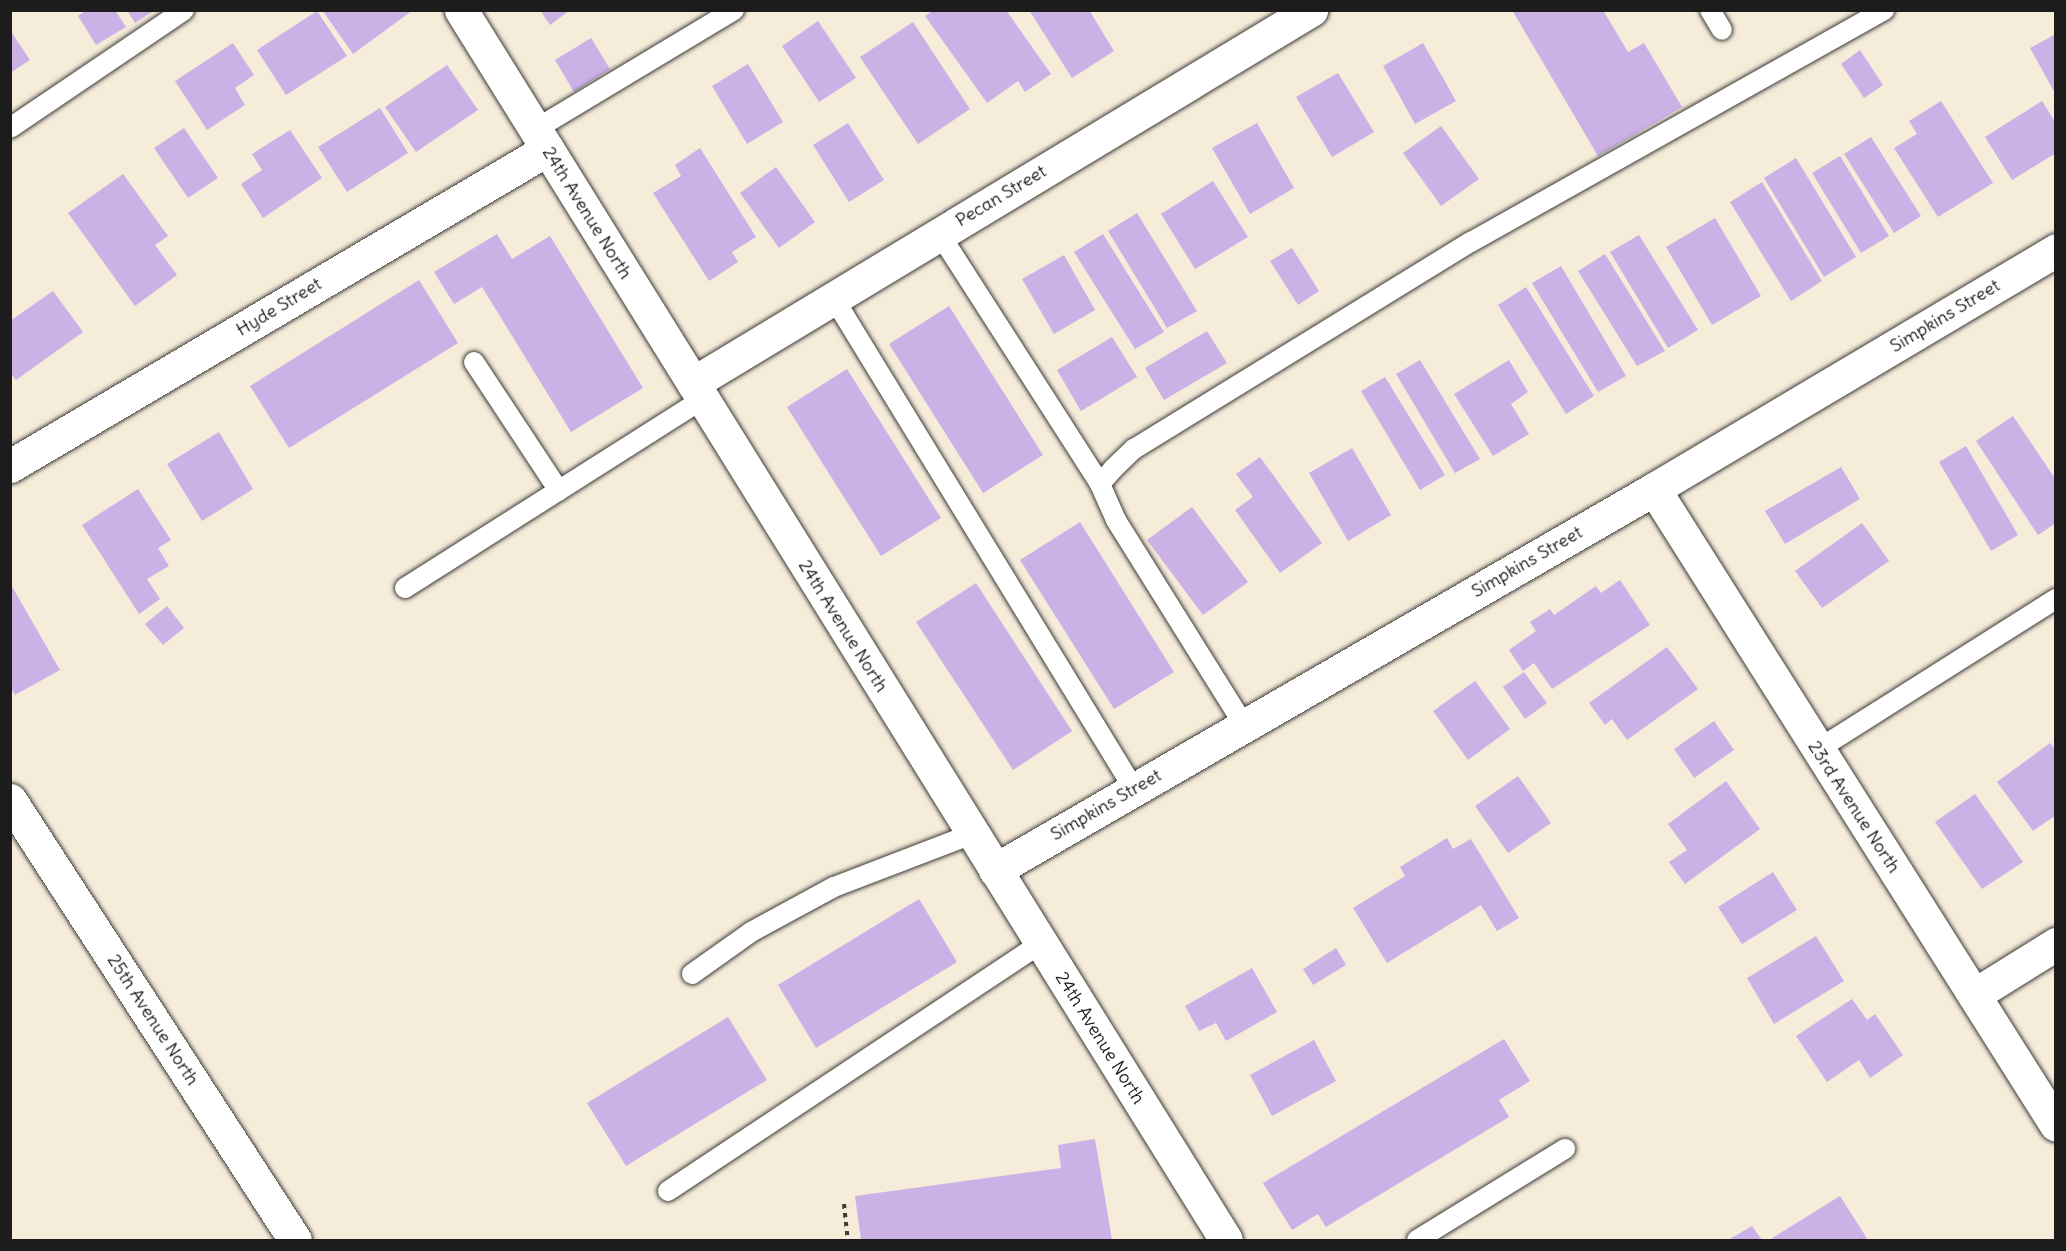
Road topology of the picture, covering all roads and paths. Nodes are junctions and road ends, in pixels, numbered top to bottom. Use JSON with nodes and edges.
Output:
{"nodes":[{"id":1,"x":184,"y":10,"type":"edge"},
{"id":2,"x":461,"y":10,"type":"edge"},
{"id":3,"x":734,"y":10,"type":"edge"},
{"id":4,"x":1311,"y":10,"type":"edge"},
{"id":5,"x":1710,"y":10,"type":"edge"},
{"id":6,"x":1884,"y":10,"type":"edge"},
{"id":7,"x":1722,"y":30,"type":"dead end"},
{"id":8,"x":10,"y":128,"type":"edge"},
{"id":9,"x":542,"y":139,"type":"junction"},
{"id":10,"x":939,"y":233,"type":"junction"},
{"id":11,"x":2055,"y":250,"type":"edge"},
{"id":12,"x":833,"y":297,"type":"junction"},
{"id":13,"x":474,"y":362,"type":"dead end"},
{"id":14,"x":698,"y":391,"type":"junction"},
{"id":15,"x":10,"y":466,"type":"edge"},
{"id":16,"x":1100,"y":484,"type":"junction"},
{"id":17,"x":1654,"y":489,"type":"junction"},
{"id":18,"x":559,"y":491,"type":"junction"},
{"id":19,"x":405,"y":588,"type":"dead end"},
{"id":20,"x":2055,"y":599,"type":"edge"},
{"id":21,"x":1244,"y":724,"type":"junction"},
{"id":22,"x":1817,"y":750,"type":"junction"},
{"id":23,"x":1134,"y":789,"type":"junction"},
{"id":24,"x":10,"y":800,"type":"edge"},
{"id":25,"x":975,"y":833,"type":"junction"},
{"id":26,"x":995,"y":870,"type":"junction"},
{"id":27,"x":1041,"y":943,"type":"junction"},
{"id":28,"x":2055,"y":944,"type":"edge"},
{"id":29,"x":692,"y":974,"type":"dead end"},
{"id":30,"x":1974,"y":995,"type":"junction"},
{"id":31,"x":2055,"y":1125,"type":"edge"},
{"id":32,"x":1564,"y":1149,"type":"dead end"},
{"id":33,"x":668,"y":1191,"type":"dead end"},
{"id":34,"x":844,"y":1204,"type":"dead end"},
{"id":35,"x":295,"y":1240,"type":"edge"},
{"id":36,"x":848,"y":1240,"type":"edge"},
{"id":37,"x":1226,"y":1240,"type":"edge"},
{"id":38,"x":1417,"y":1240,"type":"edge"}],
"edges":[{"from":1,"to":8,"type":"lane"},
{"from":2,"to":9,"type":"street","name":"24th Avenue North"},
{"from":3,"to":9,"type":"lane"},
{"from":4,"to":10,"type":"street","name":"Pecan Street"},
{"from":5,"to":7,"type":"lane"},
{"from":6,"to":16,"type":"lane"},
{"from":9,"to":14,"type":"street","name":"24th Avenue North"},
{"from":9,"to":15,"type":"street","name":"Hyde Street"},
{"from":10,"to":12,"type":"street","name":"Pecan Street"},
{"from":10,"to":16,"type":"lane"},
{"from":11,"to":17,"type":"street","name":"Simpkins Street"},
{"from":12,"to":14,"type":"street","name":"Pecan Street"},
{"from":12,"to":23,"type":"lane"},
{"from":13,"to":18,"type":"lane"},
{"from":14,"to":18,"type":"lane"},
{"from":14,"to":25,"type":"street","name":"24th Avenue North"},
{"from":16,"to":21,"type":"lane"},
{"from":17,"to":21,"type":"street","name":"Simpkins Street"},
{"from":17,"to":22,"type":"street","name":"23rd Avenue North"},
{"from":18,"to":19,"type":"lane"},
{"from":20,"to":22,"type":"lane"},
{"from":21,"to":23,"type":"street","name":"Simpkins Street"},
{"from":22,"to":30,"type":"street","name":"23rd Avenue North"},
{"from":23,"to":26,"type":"street","name":"Simpkins Street"},
{"from":24,"to":35,"type":"street","name":"25th Avenue North"},
{"from":25,"to":26,"type":"street","name":"24th Avenue North"},
{"from":25,"to":29,"type":"lane"},
{"from":26,"to":27,"type":"street","name":"24th Avenue North"},
{"from":27,"to":33,"type":"lane"},
{"from":27,"to":37,"type":"street","name":"24th Avenue North"},
{"from":28,"to":30,"type":"street"},
{"from":30,"to":31,"type":"street","name":"23rd Avenue North"},
{"from":32,"to":38,"type":"lane"},
{"from":34,"to":36,"type":"path"}]}
